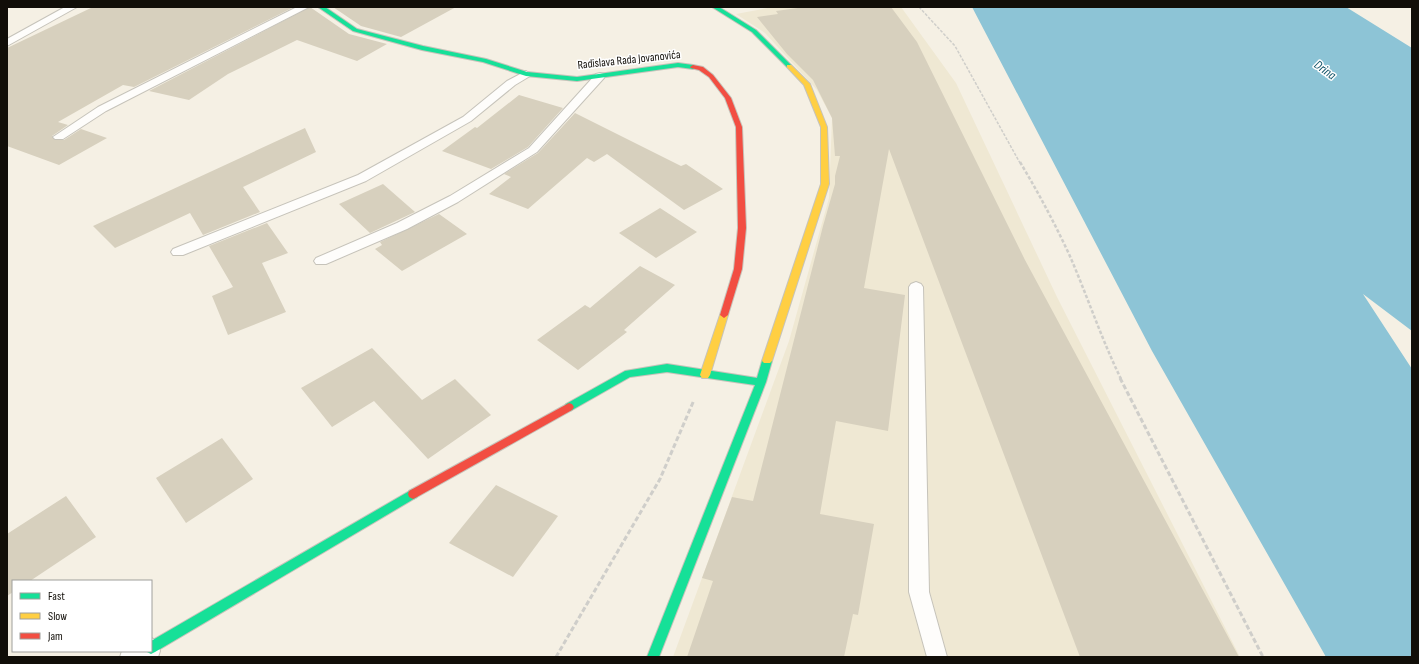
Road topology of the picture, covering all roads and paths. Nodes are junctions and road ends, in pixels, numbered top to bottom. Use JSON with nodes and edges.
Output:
{"nodes":[{"id":1,"x":72,"y":7,"type":"edge"},
{"id":2,"x":304,"y":7,"type":"edge"},
{"id":3,"x":321,"y":7,"type":"edge"},
{"id":4,"x":715,"y":7,"type":"edge"},
{"id":5,"x":918,"y":7,"type":"edge"},
{"id":6,"x":7,"y":43,"type":"edge"},
{"id":7,"x":526,"y":74,"type":"junction"},
{"id":8,"x":600,"y":76,"type":"junction"},
{"id":9,"x":59,"y":137,"type":"dead end"},
{"id":10,"x":178,"y":252,"type":"dead end"},
{"id":11,"x":321,"y":261,"type":"dead end"},
{"id":12,"x":916,"y":287,"type":"dead end"},
{"id":13,"x":705,"y":375,"type":"junction"},
{"id":14,"x":761,"y":382,"type":"junction"},
{"id":15,"x":152,"y":647,"type":"edge"},
{"id":16,"x":556,"y":657,"type":"edge"},
{"id":17,"x":653,"y":657,"type":"edge"},
{"id":18,"x":937,"y":657,"type":"edge"},
{"id":19,"x":1263,"y":657,"type":"edge"}],
"edges":[{"from":1,"to":6,"type":"lane"},
{"from":2,"to":9,"type":"lane"},
{"from":3,"to":7,"type":"street","name":"Radislava Rada Jovanovića"},
{"from":4,"to":14,"type":"street"},
{"from":5,"to":19,"type":"path"},
{"from":7,"to":8,"type":"street","name":"Radislava Rada Jovanovića"},
{"from":7,"to":10,"type":"lane"},
{"from":8,"to":11,"type":"lane"},
{"from":8,"to":13,"type":"street","name":"Radislava Rada Jovanovića"},
{"from":12,"to":18,"type":"lane"},
{"from":13,"to":14,"type":"street"},
{"from":13,"to":15,"type":"street"},
{"from":13,"to":16,"type":"path"},
{"from":14,"to":17,"type":"street"}]}
